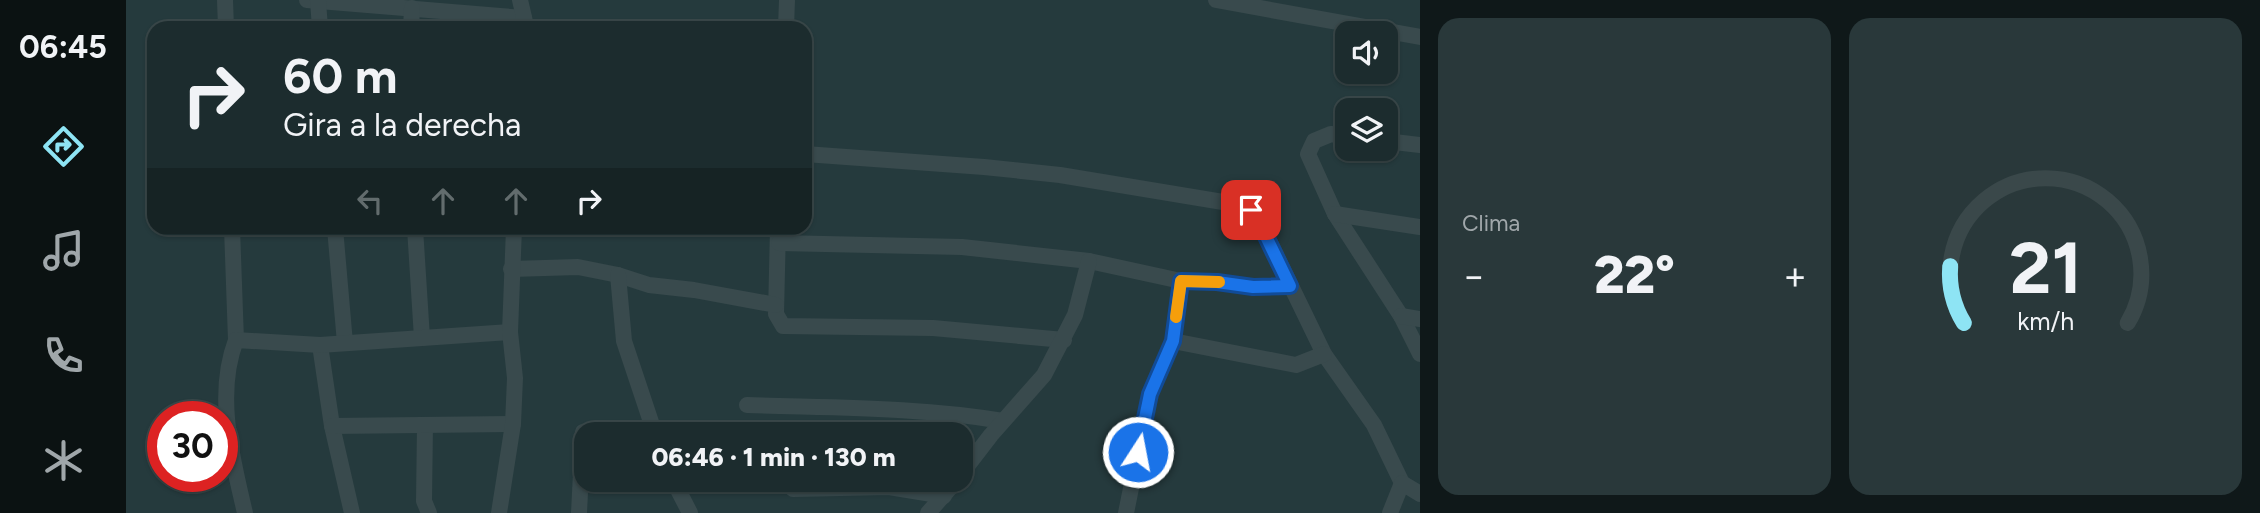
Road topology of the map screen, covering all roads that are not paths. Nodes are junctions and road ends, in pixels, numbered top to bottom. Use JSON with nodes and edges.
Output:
{"nodes":[{"id":1,"x":225,"y":0,"type":"edge"},
{"id":2,"x":307,"y":0,"type":"edge"},
{"id":3,"x":520,"y":0,"type":"edge"},
{"id":4,"x":787,"y":0,"type":"edge"},
{"id":5,"x":1216,"y":0,"type":"edge"},
{"id":6,"x":318,"y":1,"type":"edge"},
{"id":7,"x":412,"y":8,"type":"junction"},
{"id":8,"x":226,"y":21,"type":"edge"},
{"id":9,"x":319,"y":21,"type":"edge"},
{"id":10,"x":411,"y":21,"type":"edge"},
{"id":11,"x":510,"y":21,"type":"edge"},
{"id":12,"x":525,"y":21,"type":"edge"},
{"id":13,"x":786,"y":21,"type":"edge"},
{"id":14,"x":1420,"y":37,"type":"edge"},
{"id":15,"x":1335,"y":134,"type":"edge"},
{"id":16,"x":1398,"y":142,"type":"edge"},
{"id":17,"x":1420,"y":145,"type":"edge"},
{"id":18,"x":812,"y":155,"type":"edge"},
{"id":19,"x":1335,"y":214,"type":"junction"},
{"id":20,"x":1420,"y":227,"type":"edge"},
{"id":21,"x":232,"y":235,"type":"edge"},
{"id":22,"x":336,"y":235,"type":"edge"},
{"id":23,"x":415,"y":235,"type":"edge"},
{"id":24,"x":513,"y":235,"type":"edge"},
{"id":25,"x":778,"y":235,"type":"edge"},
{"id":26,"x":1089,"y":261,"type":"junction"},
{"id":27,"x":511,"y":269,"type":"junction"},
{"id":28,"x":618,"y":275,"type":"junction"},
{"id":29,"x":1181,"y":281,"type":"junction"},
{"id":30,"x":1290,"y":286,"type":"junction"},
{"id":31,"x":776,"y":305,"type":"junction"},
{"id":32,"x":1401,"y":316,"type":"junction"},
{"id":33,"x":1420,"y":320,"type":"edge"},
{"id":34,"x":510,"y":332,"type":"junction"},
{"id":35,"x":422,"y":338,"type":"junction"},
{"id":36,"x":236,"y":340,"type":"junction"},
{"id":37,"x":1064,"y":340,"type":"junction"},
{"id":38,"x":1173,"y":341,"type":"junction"},
{"id":39,"x":345,"y":344,"type":"junction"},
{"id":40,"x":320,"y":345,"type":"junction"},
{"id":41,"x":1324,"y":354,"type":"junction"},
{"id":42,"x":1420,"y":354,"type":"edge"},
{"id":43,"x":747,"y":405,"type":"dead end"},
{"id":44,"x":1003,"y":421,"type":"junction"},
{"id":45,"x":651,"y":422,"type":"edge"},
{"id":46,"x":513,"y":424,"type":"junction"},
{"id":47,"x":425,"y":425,"type":"junction"},
{"id":48,"x":332,"y":426,"type":"junction"},
{"id":49,"x":973,"y":459,"type":"edge"},
{"id":50,"x":1402,"y":484,"type":"junction"},
{"id":51,"x":580,"y":492,"type":"edge"},
{"id":52,"x":679,"y":492,"type":"edge"},
{"id":53,"x":920,"y":492,"type":"edge"},
{"id":54,"x":947,"y":492,"type":"edge"},
{"id":55,"x":1420,"y":494,"type":"edge"},
{"id":56,"x":944,"y":496,"type":"junction"},
{"id":57,"x":245,"y":513,"type":"edge"},
{"id":58,"x":352,"y":513,"type":"edge"},
{"id":59,"x":429,"y":513,"type":"edge"},
{"id":60,"x":499,"y":513,"type":"edge"},
{"id":61,"x":579,"y":513,"type":"edge"},
{"id":62,"x":690,"y":513,"type":"edge"},
{"id":63,"x":928,"y":513,"type":"edge"},
{"id":64,"x":1126,"y":513,"type":"edge"},
{"id":65,"x":1390,"y":513,"type":"edge"}],
"edges":[{"from":1,"to":8,"type":"street"},
{"from":2,"to":6,"type":"street"},
{"from":3,"to":12,"type":"street"},
{"from":4,"to":13,"type":"street"},
{"from":5,"to":14,"type":"street"},
{"from":6,"to":7,"type":"street"},
{"from":6,"to":9,"type":"street"},
{"from":7,"to":10,"type":"street"},
{"from":7,"to":11,"type":"street"},
{"from":15,"to":19,"type":"street"},
{"from":16,"to":17,"type":"street"},
{"from":18,"to":30,"type":"street"},
{"from":19,"to":20,"type":"street"},
{"from":19,"to":32,"type":"street"},
{"from":21,"to":36,"type":"street"},
{"from":22,"to":39,"type":"street"},
{"from":23,"to":35,"type":"street"},
{"from":24,"to":27,"type":"street"},
{"from":25,"to":26,"type":"street"},
{"from":25,"to":31,"type":"street"},
{"from":26,"to":29,"type":"street"},
{"from":26,"to":37,"type":"street"},
{"from":27,"to":28,"type":"street"},
{"from":27,"to":34,"type":"street"},
{"from":28,"to":31,"type":"street"},
{"from":28,"to":45,"type":"street"},
{"from":29,"to":30,"type":"street"},
{"from":29,"to":38,"type":"street"},
{"from":30,"to":41,"type":"street"},
{"from":31,"to":37,"type":"street"},
{"from":32,"to":33,"type":"street"},
{"from":32,"to":42,"type":"street"},
{"from":34,"to":35,"type":"street"},
{"from":34,"to":46,"type":"street"},
{"from":35,"to":39,"type":"street"},
{"from":36,"to":40,"type":"street"},
{"from":36,"to":57,"type":"street"},
{"from":37,"to":44,"type":"street"},
{"from":38,"to":41,"type":"street"},
{"from":38,"to":64,"type":"street"},
{"from":39,"to":40,"type":"street"},
{"from":40,"to":48,"type":"street"},
{"from":41,"to":50,"type":"street"},
{"from":43,"to":44,"type":"street"},
{"from":44,"to":49,"type":"street"},
{"from":46,"to":47,"type":"street"},
{"from":46,"to":60,"type":"street"},
{"from":47,"to":48,"type":"street"},
{"from":47,"to":59,"type":"street"},
{"from":48,"to":58,"type":"street"},
{"from":50,"to":55,"type":"street"},
{"from":50,"to":65,"type":"street"},
{"from":51,"to":61,"type":"street"},
{"from":52,"to":62,"type":"street"},
{"from":53,"to":56,"type":"street"},
{"from":54,"to":56,"type":"street"},
{"from":56,"to":63,"type":"street"}]}
